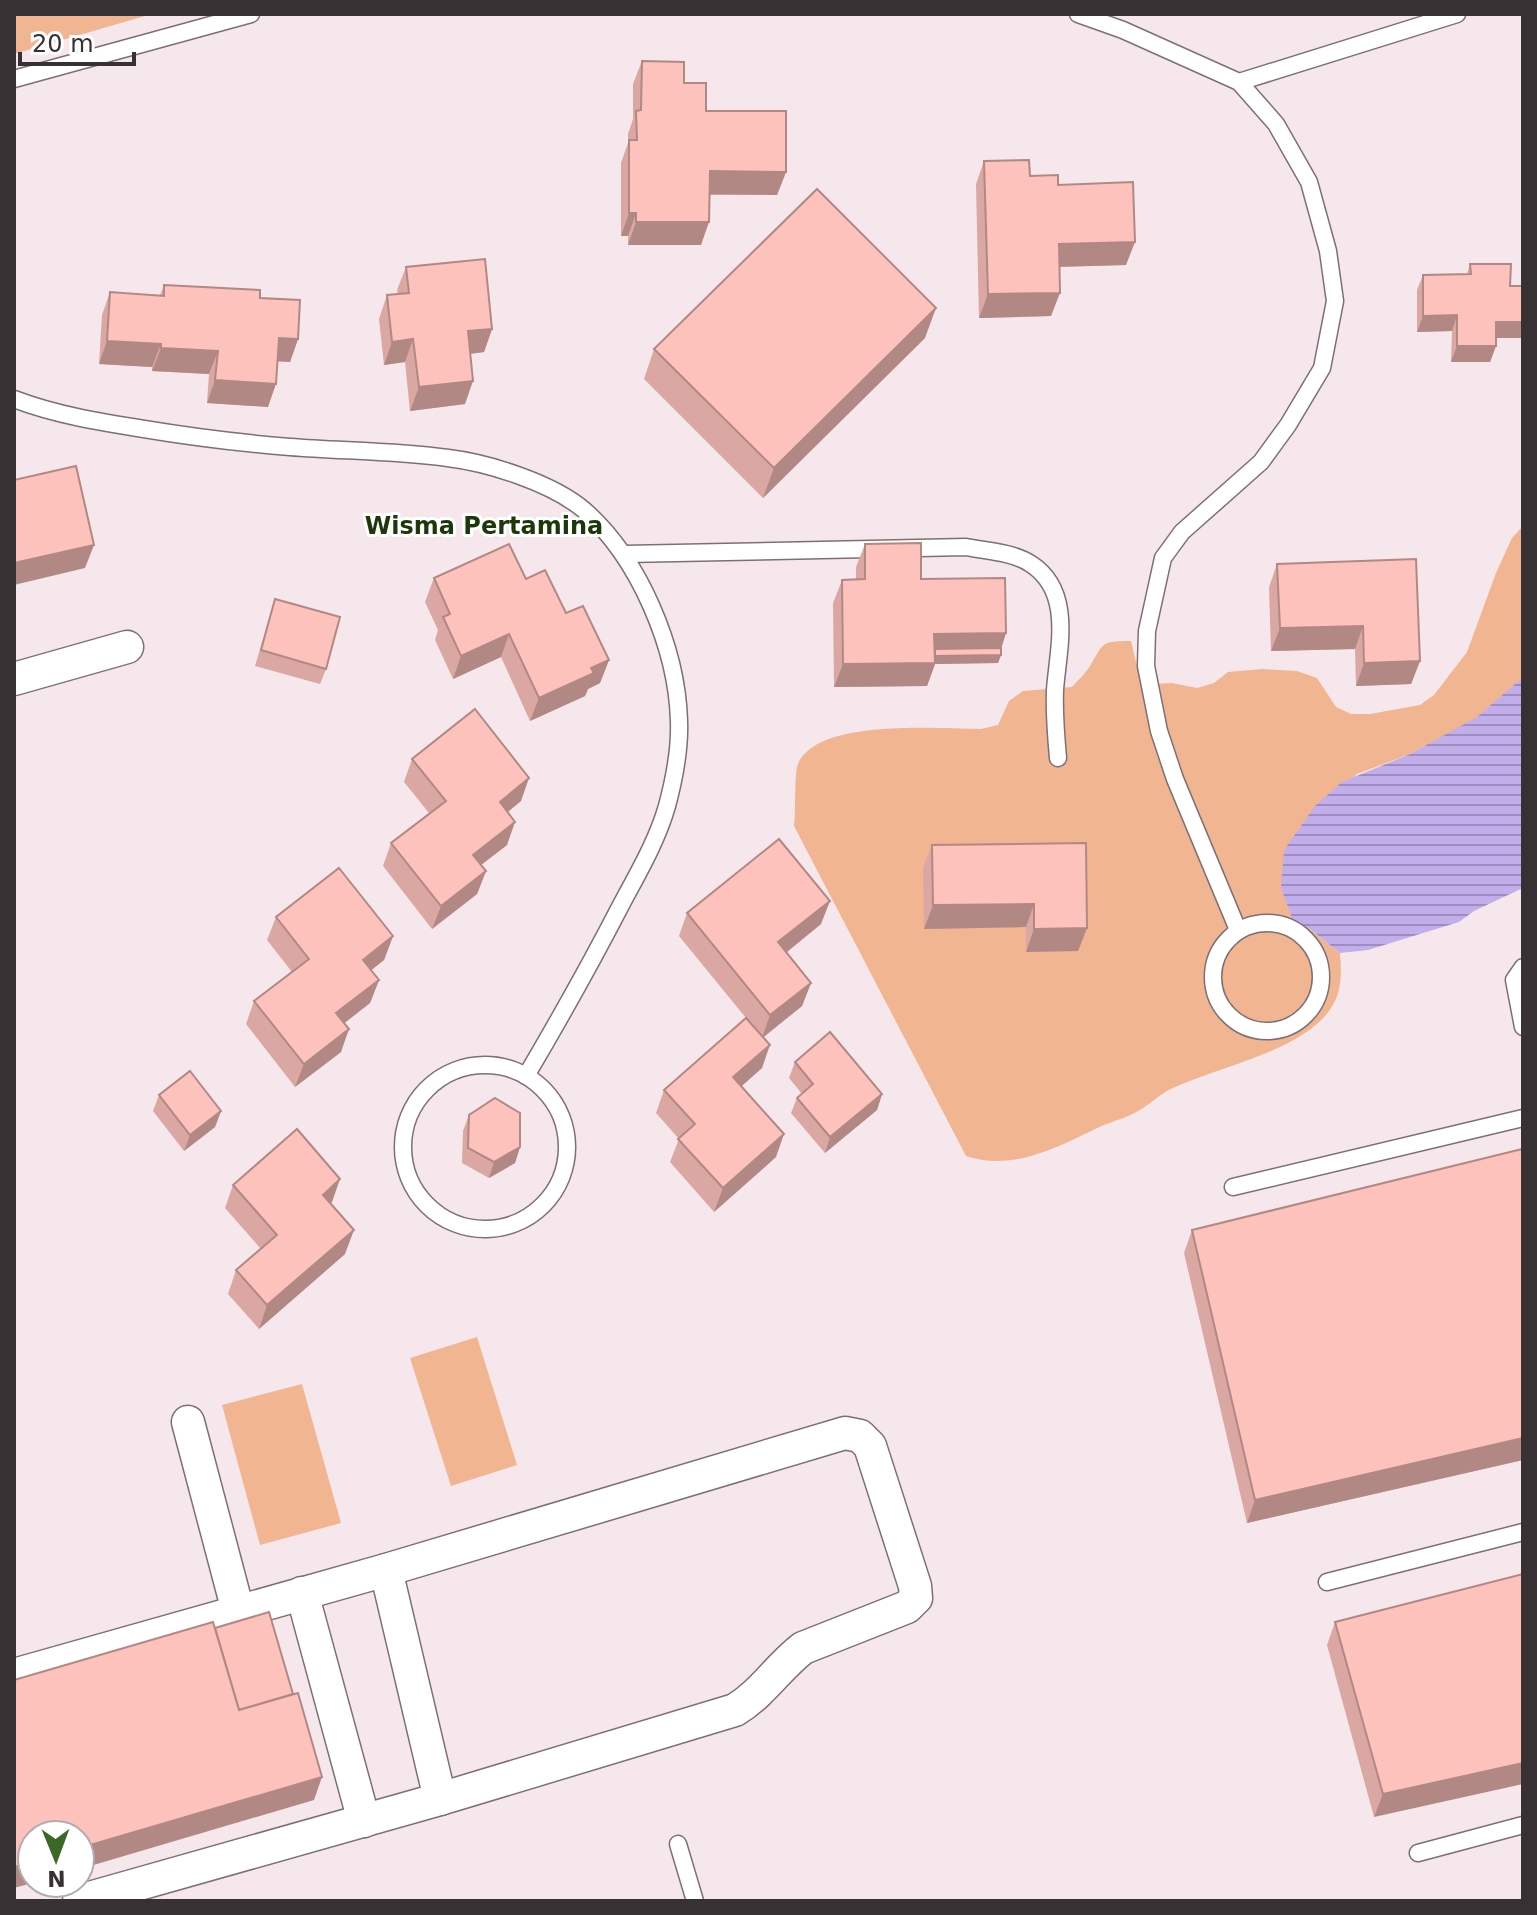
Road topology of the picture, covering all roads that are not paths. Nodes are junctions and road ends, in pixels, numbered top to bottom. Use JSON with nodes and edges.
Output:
{"nodes":[{"id":1,"x":251,"y":14,"type":"edge"},
{"id":2,"x":1078,"y":14,"type":"edge"},
{"id":3,"x":1457,"y":14,"type":"edge"},
{"id":4,"x":14,"y":79,"type":"edge"},
{"id":5,"x":1239,"y":82,"type":"junction"},
{"id":6,"x":14,"y":399,"type":"edge"},
{"id":7,"x":625,"y":554,"type":"junction"},
{"id":8,"x":127,"y":647,"type":"dead end"},
{"id":9,"x":14,"y":679,"type":"edge"},
{"id":10,"x":1058,"y":758,"type":"dead end"},
{"id":11,"x":1238,"y":930,"type":"junction"},
{"id":12,"x":1523,"y":967,"type":"edge"},
{"id":13,"x":1523,"y":1027,"type":"edge"},
{"id":14,"x":526,"y":1076,"type":"junction"},
{"id":15,"x":1523,"y":1118,"type":"edge"},
{"id":16,"x":1233,"y":1187,"type":"dead end"},
{"id":17,"x":188,"y":1422,"type":"dead end"},
{"id":18,"x":1523,"y":1532,"type":"edge"},
{"id":19,"x":386,"y":1570,"type":"junction"},
{"id":20,"x":1327,"y":1582,"type":"dead end"},
{"id":21,"x":302,"y":1593,"type":"junction"},
{"id":22,"x":238,"y":1611,"type":"junction"},
{"id":23,"x":14,"y":1675,"type":"edge"},
{"id":24,"x":440,"y":1799,"type":"junction"},
{"id":25,"x":364,"y":1821,"type":"junction"},
{"id":26,"x":1523,"y":1825,"type":"edge"},
{"id":27,"x":678,"y":1844,"type":"dead end"},
{"id":28,"x":1418,"y":1853,"type":"dead end"},
{"id":29,"x":79,"y":1901,"type":"edge"},
{"id":30,"x":695,"y":1901,"type":"edge"}],
"edges":[{"from":1,"to":4,"type":"lane"},
{"from":2,"to":5,"type":"lane"},
{"from":3,"to":5,"type":"lane"},
{"from":5,"to":11,"type":"lane"},
{"from":6,"to":7,"type":"lane"},
{"from":7,"to":10,"type":"lane"},
{"from":7,"to":14,"type":"lane"},
{"from":8,"to":9,"type":"street"},
{"from":11,"to":11,"type":"lane"},
{"from":12,"to":13,"type":"lane"},
{"from":14,"to":14,"type":"lane"},
{"from":15,"to":16,"type":"lane"},
{"from":17,"to":22,"type":"street"},
{"from":18,"to":20,"type":"lane"},
{"from":19,"to":21,"type":"street"},
{"from":19,"to":24,"type":"street"},
{"from":19,"to":24,"type":"street"},
{"from":21,"to":22,"type":"street"},
{"from":21,"to":25,"type":"street"},
{"from":22,"to":23,"type":"street"},
{"from":24,"to":25,"type":"street"},
{"from":25,"to":29,"type":"street"},
{"from":26,"to":28,"type":"lane"},
{"from":27,"to":30,"type":"lane"}]}
